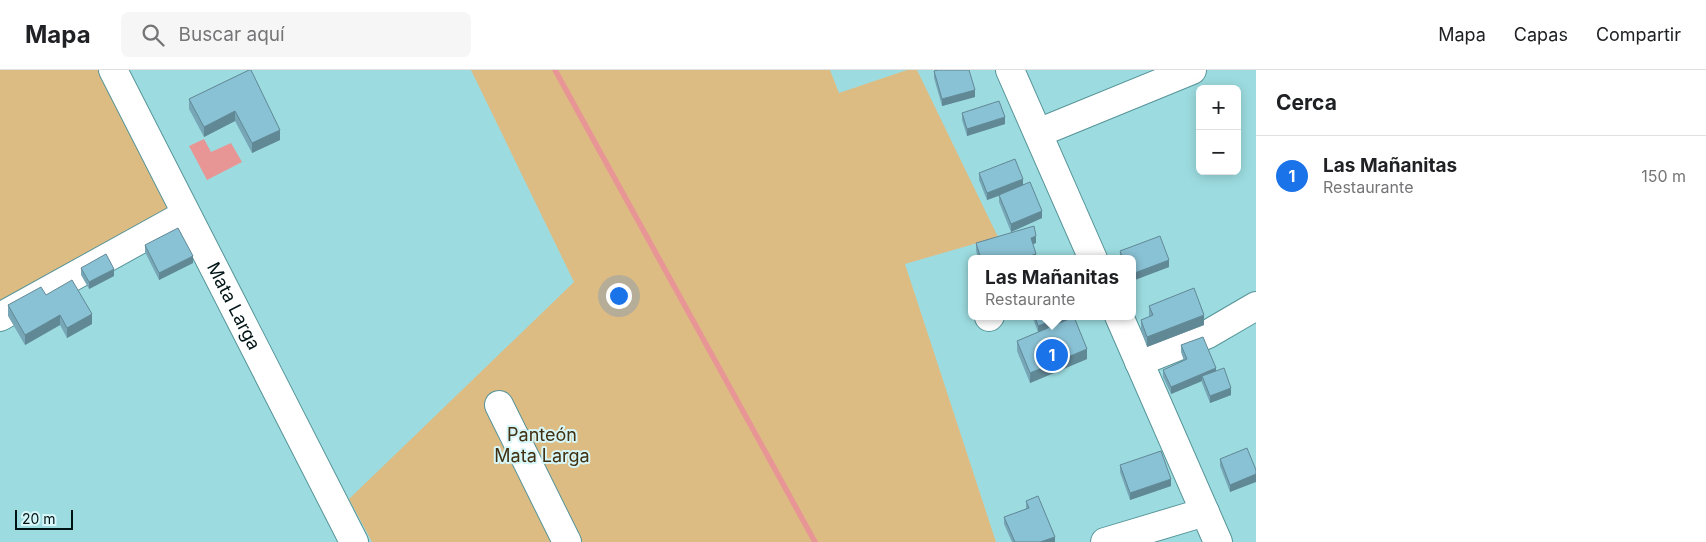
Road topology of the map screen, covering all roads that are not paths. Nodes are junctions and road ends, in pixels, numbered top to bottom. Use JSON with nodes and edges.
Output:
{"nodes":[{"id":1,"x":113,"y":70,"type":"edge"},
{"id":2,"x":1010,"y":70,"type":"edge"},
{"id":3,"x":1192,"y":70,"type":"edge"},
{"id":4,"x":1038,"y":133,"type":"junction"},
{"id":5,"x":186,"y":214,"type":"junction"},
{"id":6,"x":1091,"y":255,"type":"edge"},
{"id":7,"x":1256,"y":306,"type":"edge"},
{"id":8,"x":0,"y":317,"type":"edge"},
{"id":9,"x":1120,"y":320,"type":"edge"},
{"id":10,"x":1138,"y":362,"type":"junction"},
{"id":11,"x":499,"y":405,"type":"dead end"},
{"id":12,"x":1205,"y":512,"type":"junction"},
{"id":13,"x":354,"y":542,"type":"edge"},
{"id":14,"x":567,"y":542,"type":"edge"},
{"id":15,"x":1104,"y":542,"type":"edge"},
{"id":16,"x":1218,"y":542,"type":"edge"}],
"edges":[{"from":1,"to":5,"type":"street","name":"Mata Larga"},
{"from":2,"to":4,"type":"street"},
{"from":3,"to":4,"type":"street"},
{"from":4,"to":6,"type":"street"},
{"from":5,"to":8,"type":"street"},
{"from":5,"to":13,"type":"street","name":"Mata Larga"},
{"from":7,"to":10,"type":"street"},
{"from":9,"to":10,"type":"street"},
{"from":10,"to":12,"type":"street"},
{"from":11,"to":14,"type":"street"},
{"from":12,"to":15,"type":"street"},
{"from":12,"to":16,"type":"street"}]}
